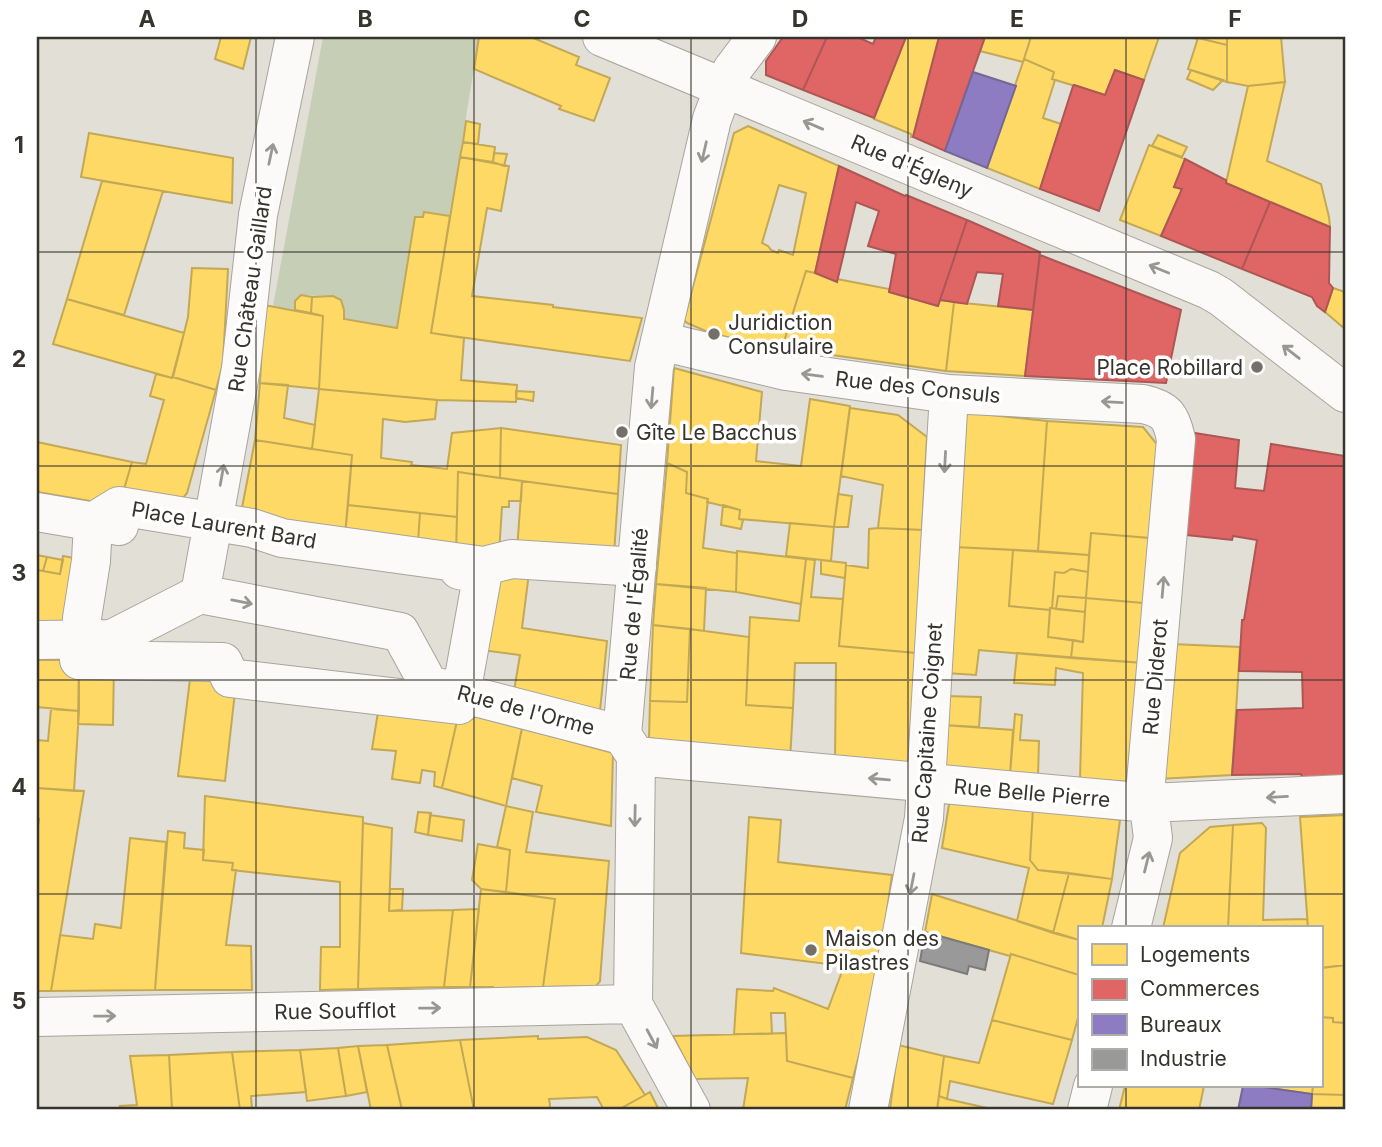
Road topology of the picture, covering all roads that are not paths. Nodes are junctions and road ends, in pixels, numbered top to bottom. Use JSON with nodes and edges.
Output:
{"nodes":[{"id":1,"x":295,"y":37,"type":"edge"},
{"id":2,"x":602,"y":37,"type":"edge"},
{"id":3,"x":757,"y":37,"type":"edge"},
{"id":4,"x":724,"y":87,"type":"junction"},
{"id":5,"x":660,"y":341,"type":"junction"},
{"id":6,"x":1345,"y":393,"type":"edge"},
{"id":7,"x":948,"y":394,"type":"junction"},
{"id":8,"x":1173,"y":423,"type":"joint"},
{"id":9,"x":37,"y":512,"type":"edge"},
{"id":10,"x":93,"y":522,"type":"junction"},
{"id":11,"x":211,"y":532,"type":"junction"},
{"id":12,"x":484,"y":566,"type":"junction"},
{"id":13,"x":637,"y":567,"type":"junction"},
{"id":14,"x":200,"y":594,"type":"junction"},
{"id":15,"x":96,"y":639,"type":"junction"},
{"id":16,"x":37,"y":640,"type":"edge"},
{"id":17,"x":445,"y":689,"type":"junction"},
{"id":18,"x":629,"y":746,"type":"junction"},
{"id":19,"x":926,"y":784,"type":"junction"},
{"id":20,"x":1345,"y":794,"type":"edge"},
{"id":21,"x":1149,"y":803,"type":"junction"},
{"id":22,"x":1131,"y":926,"type":"edge"},
{"id":23,"x":633,"y":1004,"type":"junction"},
{"id":24,"x":37,"y":1017,"type":"edge"},
{"id":25,"x":1092,"y":1088,"type":"edge"},
{"id":26,"x":691,"y":1110,"type":"edge"},
{"id":27,"x":868,"y":1110,"type":"edge"},
{"id":28,"x":1087,"y":1110,"type":"edge"}],
"edges":[{"from":11,"to":1,"type":"street","name":"Rue Château Gaillard","one_way":true},
{"from":2,"to":4,"type":"street","name":"Rue d'Égleny"},
{"from":3,"to":4,"type":"street","name":"Rue de l'Égalité"},
{"from":4,"to":5,"type":"street","name":"Rue de l'Égalité","one_way":true},
{"from":6,"to":4,"type":"street","name":"Rue d'Égleny","one_way":true},
{"from":7,"to":5,"type":"street","name":"Rue des Consuls","one_way":true},
{"from":5,"to":13,"type":"street","name":"Rue de l'Égalité","one_way":true},
{"from":8,"to":7,"type":"street","name":"Rue des Consuls","one_way":true},
{"from":7,"to":19,"type":"street","name":"Rue Capitaine Coignet","one_way":true},
{"from":21,"to":8,"type":"street","name":"Rue Diderot","one_way":true},
{"from":9,"to":10,"type":"street"},
{"from":10,"to":11,"type":"street"},
{"from":10,"to":15,"type":"street"},
{"from":11,"to":12,"type":"street"},
{"from":11,"to":14,"type":"street","name":"Place Laurent Bard"},
{"from":12,"to":13,"type":"street"},
{"from":12,"to":17,"type":"street"},
{"from":13,"to":18,"type":"street","name":"Rue de l'Égalité"},
{"from":14,"to":15,"type":"street"},
{"from":14,"to":17,"type":"street","one_way":true},
{"from":15,"to":16,"type":"street"},
{"from":15,"to":17,"type":"street"},
{"from":17,"to":18,"type":"street","name":"Rue de l'Orme"},
{"from":19,"to":18,"type":"street","name":"Rue Belle Pierre","one_way":true},
{"from":18,"to":23,"type":"street","name":"Rue de l'Égalité","one_way":true},
{"from":19,"to":21,"type":"street","name":"Rue Belle Pierre"},
{"from":19,"to":27,"type":"street","name":"Rue Capitaine Coignet","one_way":true},
{"from":20,"to":21,"type":"street","name":"Rue Belle Pierre","one_way":true},
{"from":22,"to":21,"type":"street","name":"Rue Diderot","one_way":true},
{"from":24,"to":23,"type":"street","name":"Rue Soufflot","one_way":true},
{"from":23,"to":26,"type":"street","name":"Rue de l'Égalité","one_way":true},
{"from":25,"to":28,"type":"street"}]}
